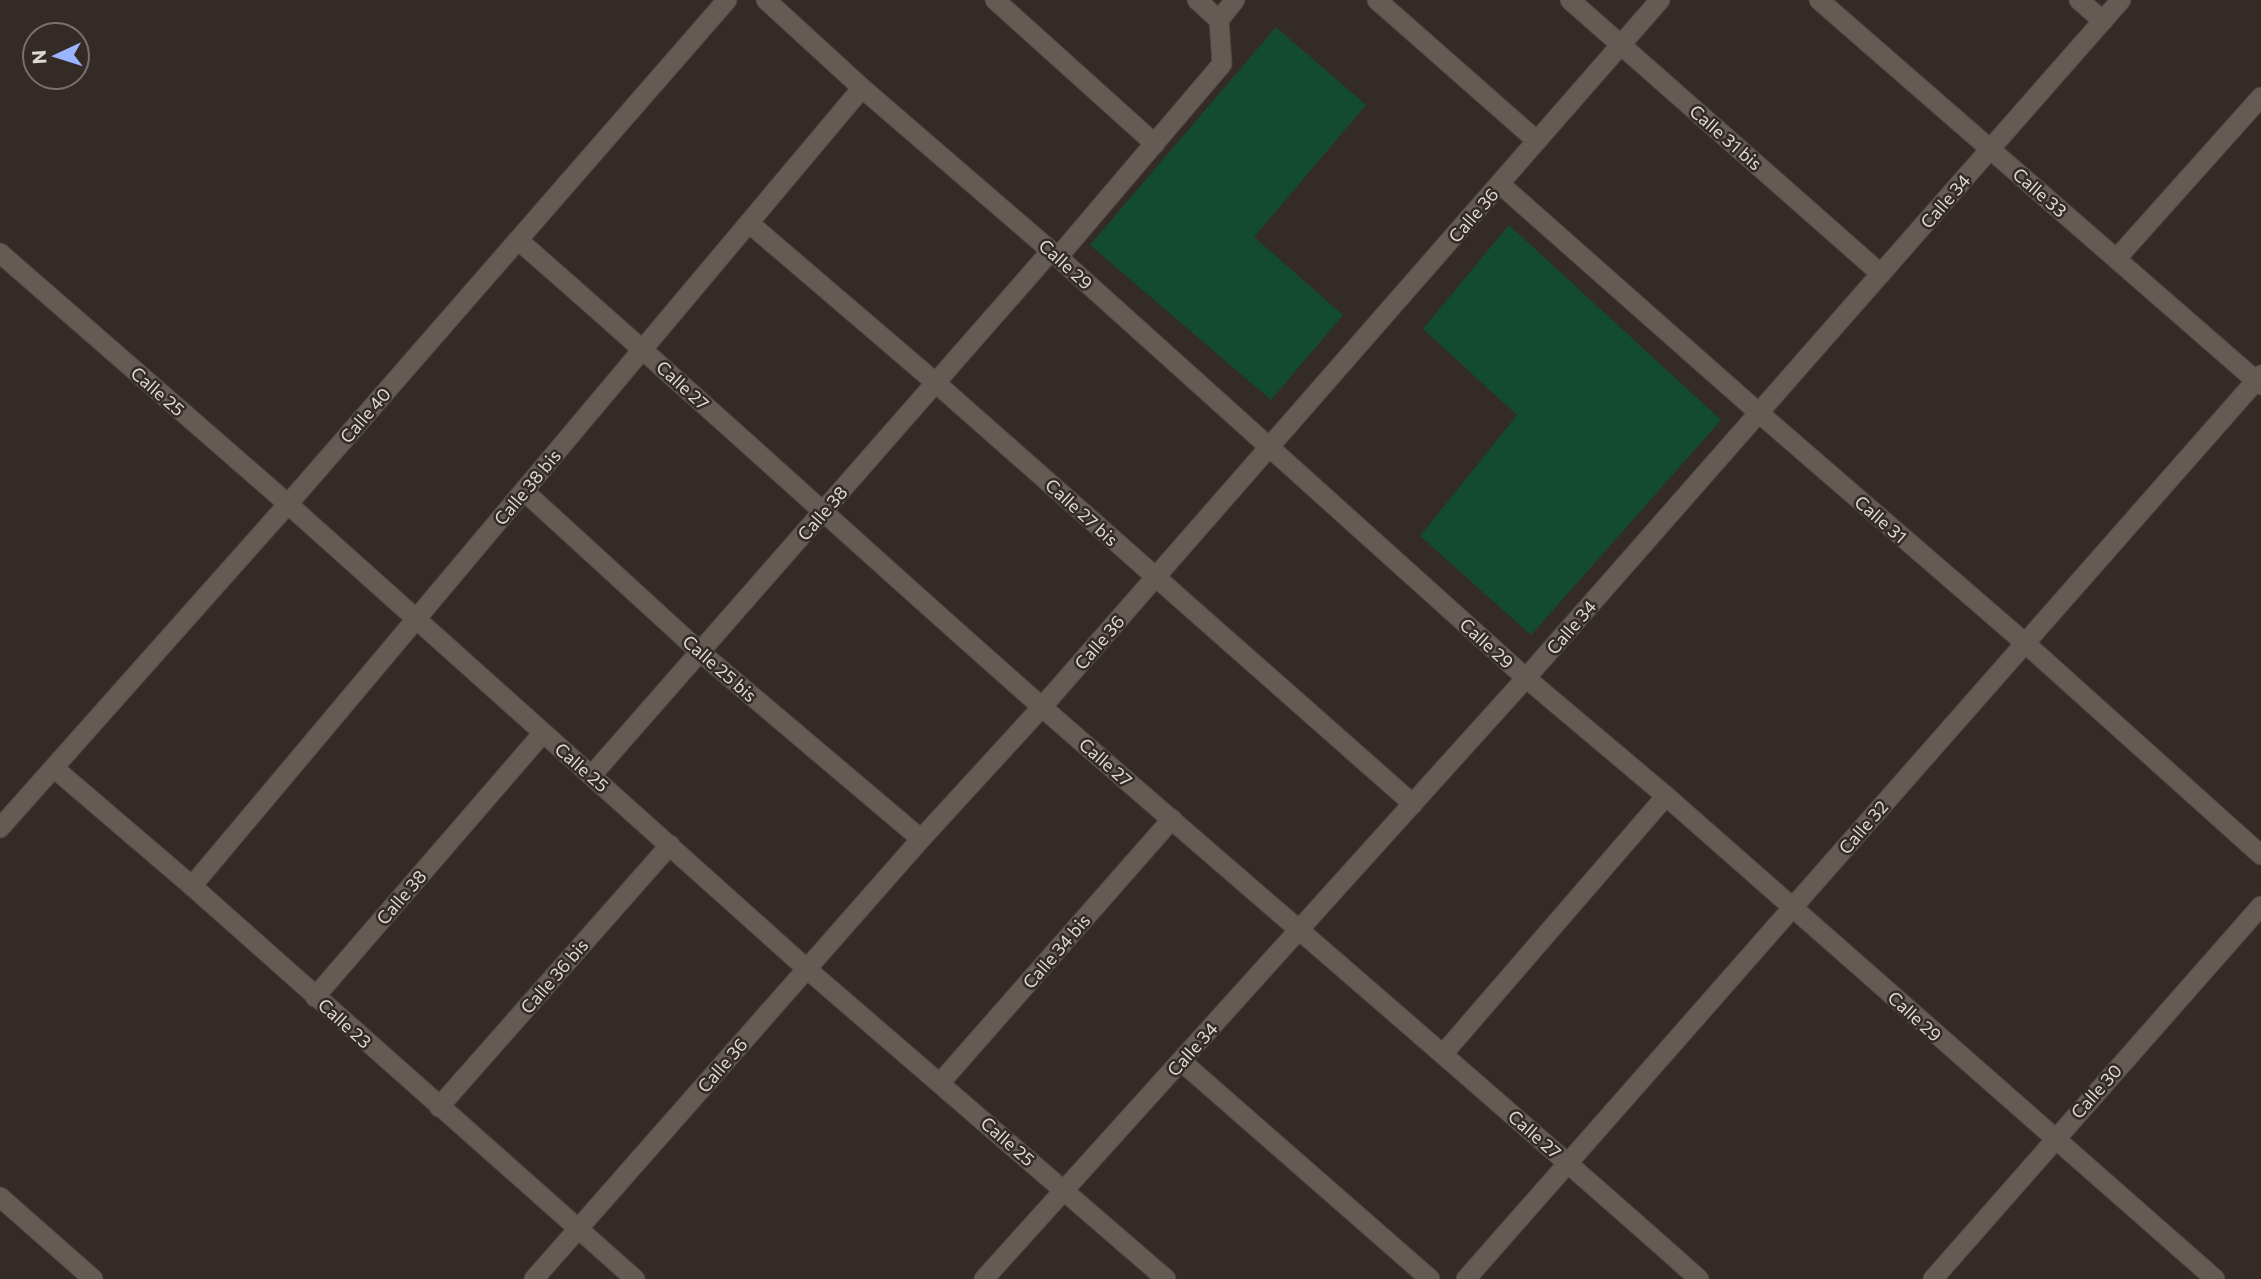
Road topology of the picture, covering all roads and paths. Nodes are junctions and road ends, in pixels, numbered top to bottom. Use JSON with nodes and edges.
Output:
{"nodes":[{"id":1,"x":727,"y":0,"type":"edge"},
{"id":2,"x":766,"y":0,"type":"edge"},
{"id":3,"x":995,"y":0,"type":"edge"},
{"id":4,"x":1196,"y":0,"type":"edge"},
{"id":5,"x":1235,"y":0,"type":"edge"},
{"id":6,"x":1377,"y":0,"type":"edge"},
{"id":7,"x":1570,"y":0,"type":"edge"},
{"id":8,"x":1660,"y":0,"type":"edge"},
{"id":9,"x":1819,"y":0,"type":"edge"},
{"id":10,"x":2078,"y":0,"type":"edge"},
{"id":11,"x":2121,"y":0,"type":"edge"},
{"id":12,"x":1219,"y":20,"type":"junction"},
{"id":13,"x":2103,"y":21,"type":"junction"},
{"id":14,"x":1621,"y":45,"type":"junction"},
{"id":15,"x":862,"y":88,"type":"junction"},
{"id":16,"x":2261,"y":97,"type":"edge"},
{"id":17,"x":1537,"y":141,"type":"junction"},
{"id":18,"x":1155,"y":144,"type":"junction"},
{"id":19,"x":1991,"y":149,"type":"junction"},
{"id":20,"x":1500,"y":184,"type":"junction"},
{"id":21,"x":749,"y":223,"type":"junction"},
{"id":22,"x":518,"y":240,"type":"junction"},
{"id":23,"x":0,"y":253,"type":"edge"},
{"id":24,"x":1054,"y":254,"type":"junction"},
{"id":25,"x":2117,"y":258,"type":"junction"},
{"id":26,"x":1881,"y":274,"type":"junction"},
{"id":27,"x":643,"y":349,"type":"junction"},
{"id":28,"x":2259,"y":380,"type":"edge"},
{"id":29,"x":936,"y":383,"type":"junction"},
{"id":30,"x":1759,"y":413,"type":"junction"},
{"id":31,"x":1269,"y":448,"type":"junction"},
{"id":32,"x":524,"y":491,"type":"junction"},
{"id":33,"x":288,"y":504,"type":"junction"},
{"id":34,"x":823,"y":512,"type":"junction"},
{"id":35,"x":1155,"y":578,"type":"junction"},
{"id":36,"x":415,"y":620,"type":"junction"},
{"id":37,"x":2025,"y":643,"type":"junction"},
{"id":38,"x":700,"y":652,"type":"junction"},
{"id":39,"x":1526,"y":678,"type":"junction"},
{"id":40,"x":1042,"y":707,"type":"junction"},
{"id":41,"x":543,"y":733,"type":"junction"},
{"id":42,"x":54,"y":768,"type":"junction"},
{"id":43,"x":592,"y":775,"type":"junction"},
{"id":44,"x":1666,"y":796,"type":"junction"},
{"id":45,"x":1413,"y":804,"type":"junction"},
{"id":46,"x":1172,"y":819,"type":"junction"},
{"id":47,"x":0,"y":828,"type":"edge"},
{"id":48,"x":921,"y":839,"type":"junction"},
{"id":49,"x":670,"y":845,"type":"junction"},
{"id":50,"x":2261,"y":855,"type":"edge"},
{"id":51,"x":192,"y":886,"type":"junction"},
{"id":52,"x":2261,"y":906,"type":"edge"},
{"id":53,"x":1792,"y":908,"type":"junction"},
{"id":54,"x":1300,"y":929,"type":"junction"},
{"id":55,"x":807,"y":969,"type":"junction"},
{"id":56,"x":315,"y":997,"type":"junction"},
{"id":57,"x":1443,"y":1054,"type":"junction"},
{"id":58,"x":1181,"y":1061,"type":"junction"},
{"id":59,"x":940,"y":1083,"type":"junction"},
{"id":60,"x":439,"y":1107,"type":"junction"},
{"id":61,"x":2054,"y":1139,"type":"junction"},
{"id":62,"x":1568,"y":1163,"type":"junction"},
{"id":63,"x":1065,"y":1190,"type":"junction"},
{"id":64,"x":0,"y":1197,"type":"edge"},
{"id":65,"x":578,"y":1229,"type":"junction"},
{"id":66,"x":88,"y":1277,"type":"edge"},
{"id":67,"x":534,"y":1279,"type":"edge"},
{"id":68,"x":635,"y":1279,"type":"edge"},
{"id":69,"x":984,"y":1279,"type":"edge"},
{"id":70,"x":1166,"y":1279,"type":"edge"},
{"id":71,"x":1430,"y":1279,"type":"edge"},
{"id":72,"x":1466,"y":1279,"type":"edge"},
{"id":73,"x":1699,"y":1279,"type":"edge"},
{"id":74,"x":1933,"y":1279,"type":"edge"},
{"id":75,"x":2215,"y":1279,"type":"edge"}],
"edges":[{"from":1,"to":22,"type":"street","name":"Calle 40"},
{"from":2,"to":15,"type":"street","name":"Calle 29"},
{"from":3,"to":18,"type":"street"},
{"from":4,"to":12,"type":"street"},
{"from":5,"to":12,"type":"street"},
{"from":6,"to":17,"type":"street"},
{"from":7,"to":14,"type":"street","name":"Calle 31 bis"},
{"from":8,"to":14,"type":"street","name":"Calle 36"},
{"from":9,"to":19,"type":"street","name":"Calle 33"},
{"from":10,"to":13,"type":"street"},
{"from":11,"to":13,"type":"street","name":"Calle 34"},
{"from":12,"to":18,"type":"street","name":"Calle 38"},
{"from":13,"to":19,"type":"street","name":"Calle 34"},
{"from":14,"to":17,"type":"street","name":"Calle 36"},
{"from":14,"to":26,"type":"street","name":"Calle 31 bis"},
{"from":15,"to":21,"type":"street","name":"Calle 38 bis"},
{"from":15,"to":24,"type":"street","name":"Calle 29"},
{"from":16,"to":25,"type":"street"},
{"from":17,"to":20,"type":"street","name":"Calle 36"},
{"from":18,"to":24,"type":"street","name":"Calle 38"},
{"from":19,"to":25,"type":"street","name":"Calle 33"},
{"from":19,"to":26,"type":"street","name":"Calle 34"},
{"from":20,"to":30,"type":"street","name":"Calle 31"},
{"from":20,"to":31,"type":"street","name":"Calle 36"},
{"from":21,"to":27,"type":"street","name":"Calle 38 bis"},
{"from":21,"to":29,"type":"street","name":"Calle 27 bis"},
{"from":22,"to":27,"type":"street","name":"Calle 27"},
{"from":22,"to":33,"type":"street","name":"Calle 40"},
{"from":23,"to":33,"type":"street","name":"Calle 25"},
{"from":24,"to":29,"type":"street","name":"Calle 38"},
{"from":24,"to":31,"type":"street","name":"Calle 29"},
{"from":25,"to":28,"type":"street","name":"Calle 33"},
{"from":26,"to":30,"type":"street","name":"Calle 34"},
{"from":27,"to":32,"type":"street","name":"Calle 38 bis"},
{"from":27,"to":34,"type":"street","name":"Calle 27"},
{"from":28,"to":37,"type":"street","name":"Calle 32"},
{"from":29,"to":34,"type":"street","name":"Calle 38"},
{"from":29,"to":35,"type":"street","name":"Calle 27 bis"},
{"from":30,"to":37,"type":"street","name":"Calle 31"},
{"from":30,"to":39,"type":"street","name":"Calle 34"},
{"from":31,"to":35,"type":"street","name":"Calle 36"},
{"from":31,"to":39,"type":"street","name":"Calle 29"},
{"from":32,"to":36,"type":"street","name":"Calle 38 bis"},
{"from":32,"to":38,"type":"street","name":"Calle 25 bis"},
{"from":33,"to":36,"type":"street","name":"Calle 25"},
{"from":33,"to":42,"type":"street","name":"Calle 40"},
{"from":34,"to":38,"type":"street","name":"Calle 38"},
{"from":34,"to":40,"type":"street","name":"Calle 27"},
{"from":35,"to":40,"type":"street","name":"Calle 36"},
{"from":35,"to":45,"type":"street","name":"Calle 27 bis"},
{"from":36,"to":41,"type":"street","name":"Calle 25"},
{"from":36,"to":51,"type":"street","name":"Calle 38 bis"},
{"from":37,"to":50,"type":"street","name":"Calle 31"},
{"from":37,"to":53,"type":"street","name":"Calle 32"},
{"from":38,"to":43,"type":"street","name":"Calle 38"},
{"from":38,"to":48,"type":"street","name":"Calle 25 bis"},
{"from":39,"to":44,"type":"street","name":"Calle 29"},
{"from":39,"to":45,"type":"street","name":"Calle 34"},
{"from":40,"to":46,"type":"street","name":"Calle 27"},
{"from":40,"to":48,"type":"street","name":"Calle 36"},
{"from":41,"to":43,"type":"street","name":"Calle 25"},
{"from":41,"to":56,"type":"street","name":"Calle 38"},
{"from":42,"to":47,"type":"street","name":"Calle 40"},
{"from":42,"to":51,"type":"street","name":"Calle 23"},
{"from":43,"to":49,"type":"street","name":"Calle 25"},
{"from":44,"to":53,"type":"street","name":"Calle 29"},
{"from":44,"to":57,"type":"street"},
{"from":45,"to":54,"type":"street","name":"Calle 34"},
{"from":46,"to":54,"type":"street","name":"Calle 27"},
{"from":46,"to":59,"type":"street","name":"Calle 34 bis"},
{"from":48,"to":55,"type":"street","name":"Calle 36"},
{"from":49,"to":55,"type":"street","name":"Calle 25"},
{"from":49,"to":60,"type":"street","name":"Calle 36 bis"},
{"from":51,"to":56,"type":"street","name":"Calle 23"},
{"from":52,"to":61,"type":"street","name":"Calle 30"},
{"from":53,"to":61,"type":"street","name":"Calle 29"},
{"from":53,"to":62,"type":"street","name":"Calle 32"},
{"from":54,"to":57,"type":"street","name":"Calle 27"},
{"from":54,"to":58,"type":"street","name":"Calle 34"},
{"from":55,"to":59,"type":"street","name":"Calle 25"},
{"from":55,"to":65,"type":"street","name":"Calle 36"},
{"from":56,"to":60,"type":"street","name":"Calle 23"},
{"from":57,"to":62,"type":"street","name":"Calle 27"},
{"from":58,"to":63,"type":"street","name":"Calle 34"},
{"from":58,"to":71,"type":"street"},
{"from":59,"to":63,"type":"street","name":"Calle 25"},
{"from":60,"to":65,"type":"street","name":"Calle 23"},
{"from":61,"to":74,"type":"street","name":"Calle 30"},
{"from":61,"to":75,"type":"street","name":"Calle 29"},
{"from":62,"to":72,"type":"street","name":"Calle 32"},
{"from":62,"to":73,"type":"street","name":"Calle 27"},
{"from":63,"to":69,"type":"street","name":"Calle 34"},
{"from":63,"to":70,"type":"street","name":"Calle 25"},
{"from":64,"to":66,"type":"street"},
{"from":65,"to":67,"type":"street","name":"Calle 36"},
{"from":65,"to":68,"type":"street","name":"Calle 23"}]}
